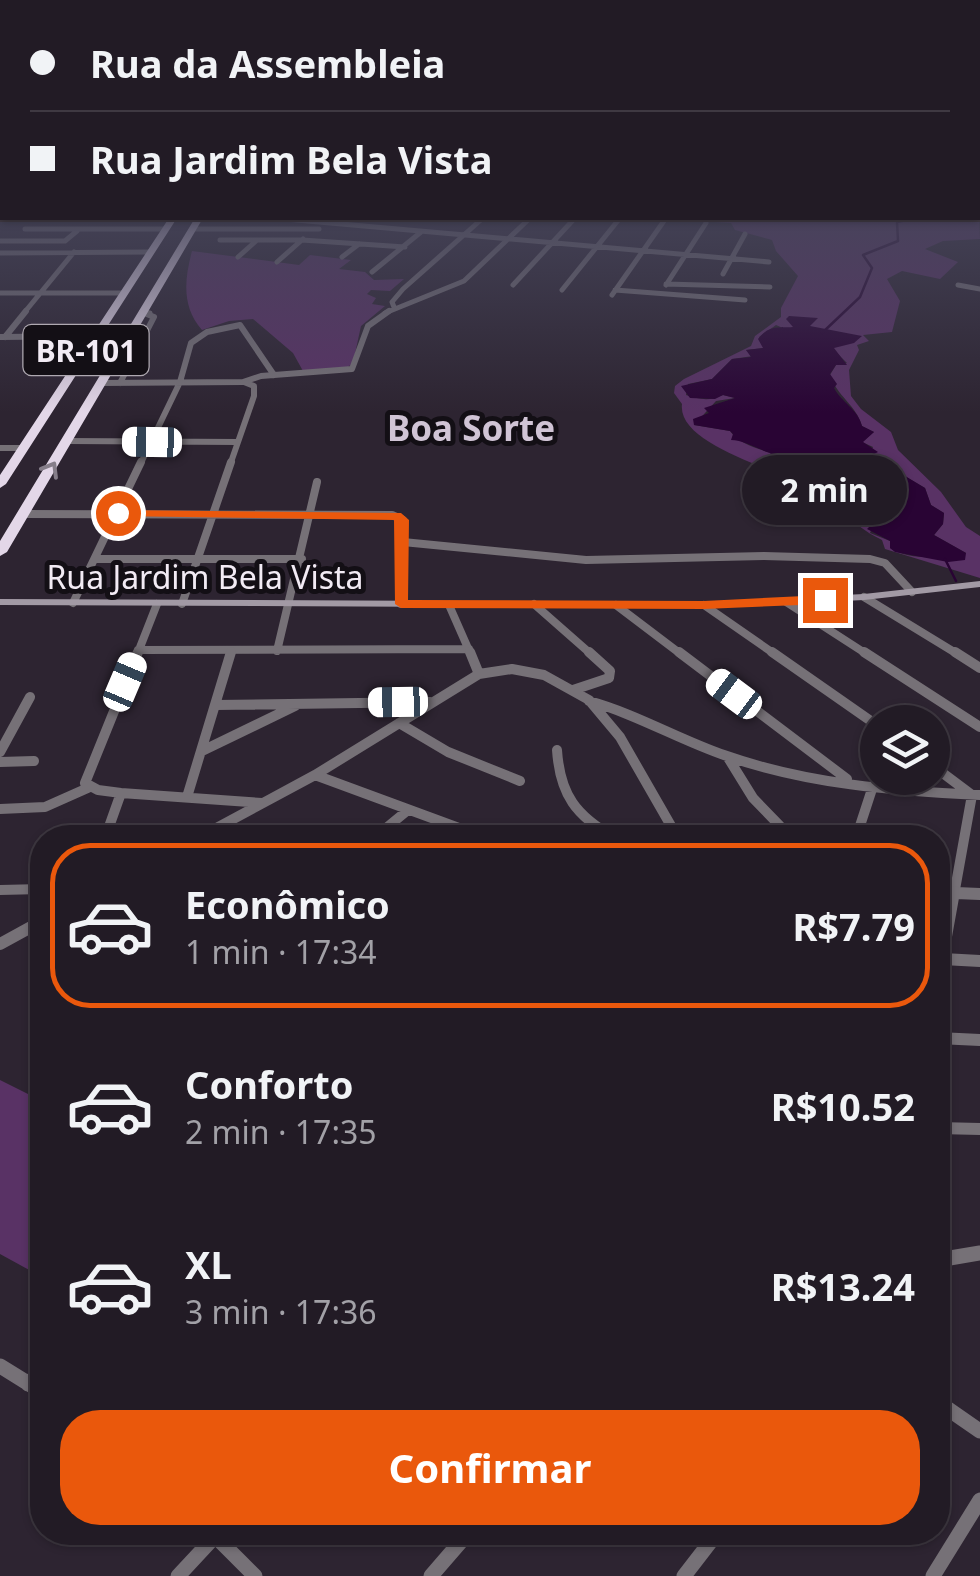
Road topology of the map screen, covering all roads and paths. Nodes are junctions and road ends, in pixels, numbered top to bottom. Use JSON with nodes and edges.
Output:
{"nodes":[{"id":1,"x":64,"y":266,"type":"edge"},
{"id":2,"x":141,"y":266,"type":"edge"},
{"id":3,"x":170,"y":266,"type":"edge"},
{"id":4,"x":380,"y":266,"type":"edge"},
{"id":5,"x":429,"y":266,"type":"edge"},
{"id":6,"x":480,"y":266,"type":"edge"},
{"id":7,"x":532,"y":266,"type":"edge"},
{"id":8,"x":581,"y":266,"type":"edge"},
{"id":9,"x":631,"y":266,"type":"edge"},
{"id":10,"x":678,"y":266,"type":"edge"},
{"id":11,"x":727,"y":266,"type":"edge"},
{"id":12,"x":372,"y":272,"type":"dead end"},
{"id":13,"x":723,"y":274,"type":"dead end"},
{"id":14,"x":666,"y":284,"type":"junction"},
{"id":15,"x":513,"y":286,"type":"dead end"},
{"id":16,"x":958,"y":286,"type":"dead end"},
{"id":17,"x":770,"y":287,"type":"dead end"},
{"id":18,"x":980,"y":289,"type":"edge"},
{"id":19,"x":156,"y":290,"type":"junction"},
{"id":20,"x":562,"y":290,"type":"dead end"},
{"id":21,"x":0,"y":293,"type":"edge"},
{"id":22,"x":660,"y":293,"type":"junction"},
{"id":23,"x":42,"y":294,"type":"junction"},
{"id":24,"x":123,"y":294,"type":"junction"},
{"id":25,"x":745,"y":300,"type":"dead end"},
{"id":26,"x":394,"y":306,"type":"junction"},
{"id":27,"x":145,"y":307,"type":"junction"},
{"id":28,"x":95,"y":336,"type":"junction"},
{"id":29,"x":2,"y":337,"type":"edge"},
{"id":30,"x":274,"y":375,"type":"junction"},
{"id":31,"x":100,"y":382,"type":"junction"},
{"id":32,"x":120,"y":382,"type":"junction"},
{"id":33,"x":180,"y":382,"type":"junction"},
{"id":34,"x":244,"y":382,"type":"junction"},
{"id":35,"x":67,"y":441,"type":"junction"},
{"id":36,"x":152,"y":442,"type":"junction"},
{"id":37,"x":238,"y":442,"type":"junction"},
{"id":38,"x":0,"y":448,"type":"edge"},
{"id":39,"x":23,"y":448,"type":"junction"},
{"id":40,"x":317,"y":482,"type":"dead end"},
{"id":41,"x":0,"y":484,"type":"edge"},
{"id":42,"x":118,"y":513,"type":"junction"},
{"id":43,"x":24,"y":514,"type":"junction"},
{"id":44,"x":213,"y":514,"type":"junction"},
{"id":45,"x":310,"y":514,"type":"junction"},
{"id":46,"x":403,"y":542,"type":"junction"},
{"id":47,"x":0,"y":552,"type":"edge"},
{"id":48,"x":302,"y":559,"type":"junction"},
{"id":49,"x":94,"y":560,"type":"junction"},
{"id":50,"x":198,"y":560,"type":"junction"},
{"id":51,"x":980,"y":584,"type":"edge"},
{"id":52,"x":912,"y":592,"type":"junction"},
{"id":53,"x":864,"y":597,"type":"junction"},
{"id":54,"x":0,"y":602,"type":"edge"},
{"id":55,"x":786,"y":602,"type":"junction"},
{"id":56,"x":73,"y":603,"type":"junction"},
{"id":57,"x":290,"y":603,"type":"junction"},
{"id":58,"x":158,"y":604,"type":"junction"},
{"id":59,"x":182,"y":604,"type":"junction"},
{"id":60,"x":401,"y":604,"type":"junction"},
{"id":61,"x":534,"y":604,"type":"junction"},
{"id":62,"x":449,"y":605,"type":"junction"},
{"id":63,"x":616,"y":605,"type":"junction"},
{"id":64,"x":704,"y":605,"type":"junction"},
{"id":65,"x":468,"y":649,"type":"junction"},
{"id":66,"x":138,"y":650,"type":"junction"},
{"id":67,"x":277,"y":651,"type":"junction"},
{"id":68,"x":231,"y":652,"type":"junction"},
{"id":69,"x":980,"y":668,"type":"edge"},
{"id":70,"x":479,"y":674,"type":"junction"},
{"id":71,"x":573,"y":690,"type":"junction"},
{"id":72,"x":30,"y":698,"type":"dead end"},
{"id":73,"x":588,"y":700,"type":"junction"},
{"id":74,"x":430,"y":702,"type":"junction"},
{"id":75,"x":300,"y":704,"type":"junction"},
{"id":76,"x":216,"y":705,"type":"junction"},
{"id":77,"x":860,"y":713,"type":"edge"},
{"id":78,"x":400,"y":723,"type":"junction"},
{"id":79,"x":980,"y":727,"type":"edge"},
{"id":80,"x":557,"y":750,"type":"dead end"},
{"id":81,"x":202,"y":751,"type":"junction"},
{"id":82,"x":0,"y":752,"type":"edge"},
{"id":83,"x":727,"y":756,"type":"junction"},
{"id":84,"x":34,"y":761,"type":"dead end"},
{"id":85,"x":0,"y":762,"type":"edge"},
{"id":86,"x":314,"y":775,"type":"junction"},
{"id":87,"x":950,"y":777,"type":"edge"},
{"id":88,"x":520,"y":781,"type":"dead end"},
{"id":89,"x":852,"y":782,"type":"junction"},
{"id":90,"x":860,"y":784,"type":"edge"},
{"id":91,"x":90,"y":788,"type":"junction"},
{"id":92,"x":950,"y":793,"type":"edge"},
{"id":93,"x":121,"y":794,"type":"junction"},
{"id":94,"x":870,"y":795,"type":"edge"},
{"id":95,"x":976,"y":795,"type":"edge"},
{"id":96,"x":188,"y":798,"type":"junction"},
{"id":97,"x":262,"y":803,"type":"junction"},
{"id":98,"x":0,"y":809,"type":"edge"},
{"id":99,"x":408,"y":810,"type":"junction"},
{"id":100,"x":110,"y":825,"type":"edge"},
{"id":101,"x":222,"y":825,"type":"edge"},
{"id":102,"x":390,"y":825,"type":"edge"},
{"id":103,"x":450,"y":825,"type":"edge"},
{"id":104,"x":597,"y":825,"type":"edge"},
{"id":105,"x":670,"y":825,"type":"edge"},
{"id":106,"x":779,"y":825,"type":"edge"},
{"id":107,"x":860,"y":825,"type":"edge"},
{"id":108,"x":30,"y":889,"type":"edge"},
{"id":109,"x":0,"y":890,"type":"edge"},
{"id":110,"x":956,"y":892,"type":"junction"},
{"id":111,"x":980,"y":894,"type":"edge"},
{"id":112,"x":950,"y":910,"type":"edge"},
{"id":113,"x":953,"y":911,"type":"junction"},
{"id":114,"x":950,"y":925,"type":"edge"},
{"id":115,"x":30,"y":928,"type":"edge"},
{"id":116,"x":0,"y":944,"type":"edge"},
{"id":117,"x":950,"y":959,"type":"edge"},
{"id":118,"x":980,"y":961,"type":"edge"},
{"id":119,"x":950,"y":1039,"type":"edge"},
{"id":120,"x":980,"y":1040,"type":"edge"},
{"id":121,"x":950,"y":1129,"type":"edge"},
{"id":122,"x":980,"y":1130,"type":"edge"},
{"id":123,"x":980,"y":1253,"type":"edge"},
{"id":124,"x":950,"y":1258,"type":"edge"},
{"id":125,"x":0,"y":1366,"type":"edge"},
{"id":126,"x":30,"y":1384,"type":"edge"},
{"id":127,"x":950,"y":1410,"type":"edge"},
{"id":128,"x":980,"y":1431,"type":"edge"},
{"id":129,"x":980,"y":1500,"type":"edge"},
{"id":130,"x":207,"y":1545,"type":"edge"},
{"id":131,"x":227,"y":1545,"type":"edge"},
{"id":132,"x":458,"y":1545,"type":"edge"},
{"id":133,"x":708,"y":1545,"type":"edge"},
{"id":134,"x":178,"y":1576,"type":"edge"},
{"id":135,"x":255,"y":1576,"type":"edge"},
{"id":136,"x":431,"y":1576,"type":"edge"},
{"id":137,"x":684,"y":1576,"type":"edge"},
{"id":138,"x":933,"y":1576,"type":"edge"}],
"edges":[{"from":1,"to":23,"type":"street"},
{"from":2,"to":24,"type":"highway","number":"BR-101"},
{"from":3,"to":19,"type":"highway","number":"BR-101"},
{"from":4,"to":12,"type":"street"},
{"from":5,"to":26,"type":"street"},
{"from":6,"to":26,"type":"street"},
{"from":7,"to":15,"type":"street"},
{"from":8,"to":20,"type":"street"},
{"from":9,"to":22,"type":"street"},
{"from":10,"to":14,"type":"street"},
{"from":11,"to":13,"type":"street"},
{"from":14,"to":17,"type":"street"},
{"from":14,"to":22,"type":"street"},
{"from":16,"to":18,"type":"street"},
{"from":19,"to":24,"type":"highway"},
{"from":19,"to":27,"type":"highway","number":"BR-101"},
{"from":21,"to":23,"type":"street"},
{"from":22,"to":25,"type":"street"},
{"from":23,"to":24,"type":"street"},
{"from":23,"to":29,"type":"street"},
{"from":24,"to":27,"type":"highway"},
{"from":24,"to":28,"type":"highway","number":"BR-101"},
{"from":26,"to":30,"type":"street"},
{"from":27,"to":31,"type":"highway","number":"BR-101"},
{"from":27,"to":32,"type":"street"},
{"from":28,"to":29,"type":"street"},
{"from":28,"to":39,"type":"highway","number":"BR-101"},
{"from":30,"to":33,"type":"street"},
{"from":30,"to":34,"type":"street"},
{"from":31,"to":32,"type":"street"},
{"from":31,"to":35,"type":"highway","number":"BR-101"},
{"from":32,"to":33,"type":"street"},
{"from":33,"to":34,"type":"street"},
{"from":33,"to":36,"type":"street"},
{"from":34,"to":37,"type":"street"},
{"from":35,"to":36,"type":"street"},
{"from":43,"to":35,"type":"highway","number":"BR-101","one_way":true},
{"from":36,"to":37,"type":"street"},
{"from":36,"to":42,"type":"street"},
{"from":37,"to":44,"type":"street"},
{"from":38,"to":39,"type":"street"},
{"from":39,"to":41,"type":"highway","number":"BR-101"},
{"from":40,"to":45,"type":"street"},
{"from":42,"to":43,"type":"street"},
{"from":42,"to":44,"type":"street"},
{"from":42,"to":49,"type":"street"},
{"from":43,"to":47,"type":"highway","number":"BR-101"},
{"from":44,"to":45,"type":"street"},
{"from":44,"to":50,"type":"street"},
{"from":45,"to":46,"type":"street"},
{"from":45,"to":48,"type":"street"},
{"from":46,"to":52,"type":"street"},
{"from":46,"to":60,"type":"street"},
{"from":48,"to":50,"type":"street"},
{"from":48,"to":57,"type":"street"},
{"from":49,"to":50,"type":"street"},
{"from":49,"to":56,"type":"street"},
{"from":50,"to":59,"type":"street"},
{"from":51,"to":52,"type":"main road","name":"Rua Jardim Bela Vista"},
{"from":52,"to":53,"type":"main road","name":"Rua Jardim Bela Vista"},
{"from":53,"to":55,"type":"main road","name":"Rua Jardim Bela Vista"},
{"from":53,"to":69,"type":"street"},
{"from":54,"to":56,"type":"main road","name":"Rua Jardim Bela Vista"},
{"from":55,"to":64,"type":"main road","name":"Rua Jardim Bela Vista"},
{"from":55,"to":79,"type":"street"},
{"from":56,"to":58,"type":"main road","name":"Rua Jardim Bela Vista"},
{"from":57,"to":59,"type":"main road","name":"Rua Jardim Bela Vista"},
{"from":57,"to":60,"type":"main road","name":"Rua Jardim Bela Vista"},
{"from":57,"to":67,"type":"street"},
{"from":58,"to":59,"type":"main road","name":"Rua Jardim Bela Vista"},
{"from":58,"to":66,"type":"street"},
{"from":60,"to":62,"type":"main road","name":"Rua Jardim Bela Vista"},
{"from":61,"to":62,"type":"main road","name":"Rua Jardim Bela Vista"},
{"from":61,"to":63,"type":"main road","name":"Rua Jardim Bela Vista"},
{"from":61,"to":71,"type":"street"},
{"from":62,"to":65,"type":"street"},
{"from":63,"to":64,"type":"main road","name":"Rua Jardim Bela Vista"},
{"from":63,"to":89,"type":"street"},
{"from":64,"to":77,"type":"street"},
{"from":65,"to":67,"type":"street"},
{"from":65,"to":70,"type":"street"},
{"from":66,"to":68,"type":"street"},
{"from":66,"to":91,"type":"street"},
{"from":67,"to":68,"type":"street"},
{"from":68,"to":76,"type":"street"},
{"from":70,"to":71,"type":"street"},
{"from":70,"to":74,"type":"street"},
{"from":71,"to":73,"type":"street"},
{"from":72,"to":82,"type":"street"},
{"from":73,"to":83,"type":"street"},
{"from":73,"to":105,"type":"street"},
{"from":74,"to":75,"type":"street"},
{"from":74,"to":78,"type":"street"},
{"from":75,"to":76,"type":"street"},
{"from":75,"to":81,"type":"street"},
{"from":76,"to":81,"type":"street"},
{"from":78,"to":86,"type":"street"},
{"from":78,"to":88,"type":"street"},
{"from":80,"to":104,"type":"street"},
{"from":81,"to":96,"type":"street"},
{"from":83,"to":89,"type":"street"},
{"from":83,"to":106,"type":"street"},
{"from":84,"to":85,"type":"street"},
{"from":86,"to":97,"type":"street"},
{"from":86,"to":99,"type":"street"},
{"from":87,"to":95,"type":"street"},
{"from":89,"to":90,"type":"street"},
{"from":91,"to":93,"type":"street"},
{"from":91,"to":98,"type":"street"},
{"from":92,"to":95,"type":"street"},
{"from":93,"to":96,"type":"street"},
{"from":93,"to":100,"type":"street"},
{"from":94,"to":107,"type":"street"},
{"from":95,"to":110,"type":"street"},
{"from":96,"to":97,"type":"street"},
{"from":97,"to":101,"type":"street"},
{"from":99,"to":102,"type":"street"},
{"from":99,"to":103,"type":"street"},
{"from":108,"to":109,"type":"street"},
{"from":110,"to":111,"type":"street"},
{"from":110,"to":113,"type":"street"},
{"from":112,"to":113,"type":"street"},
{"from":113,"to":114,"type":"street"},
{"from":115,"to":116,"type":"street"},
{"from":117,"to":118,"type":"street"},
{"from":119,"to":120,"type":"street"},
{"from":121,"to":122,"type":"street"},
{"from":123,"to":124,"type":"street"},
{"from":125,"to":126,"type":"street"},
{"from":127,"to":128,"type":"street"},
{"from":129,"to":138,"type":"street"},
{"from":130,"to":134,"type":"street"},
{"from":131,"to":135,"type":"street"},
{"from":132,"to":136,"type":"street"},
{"from":133,"to":137,"type":"street"}]}
